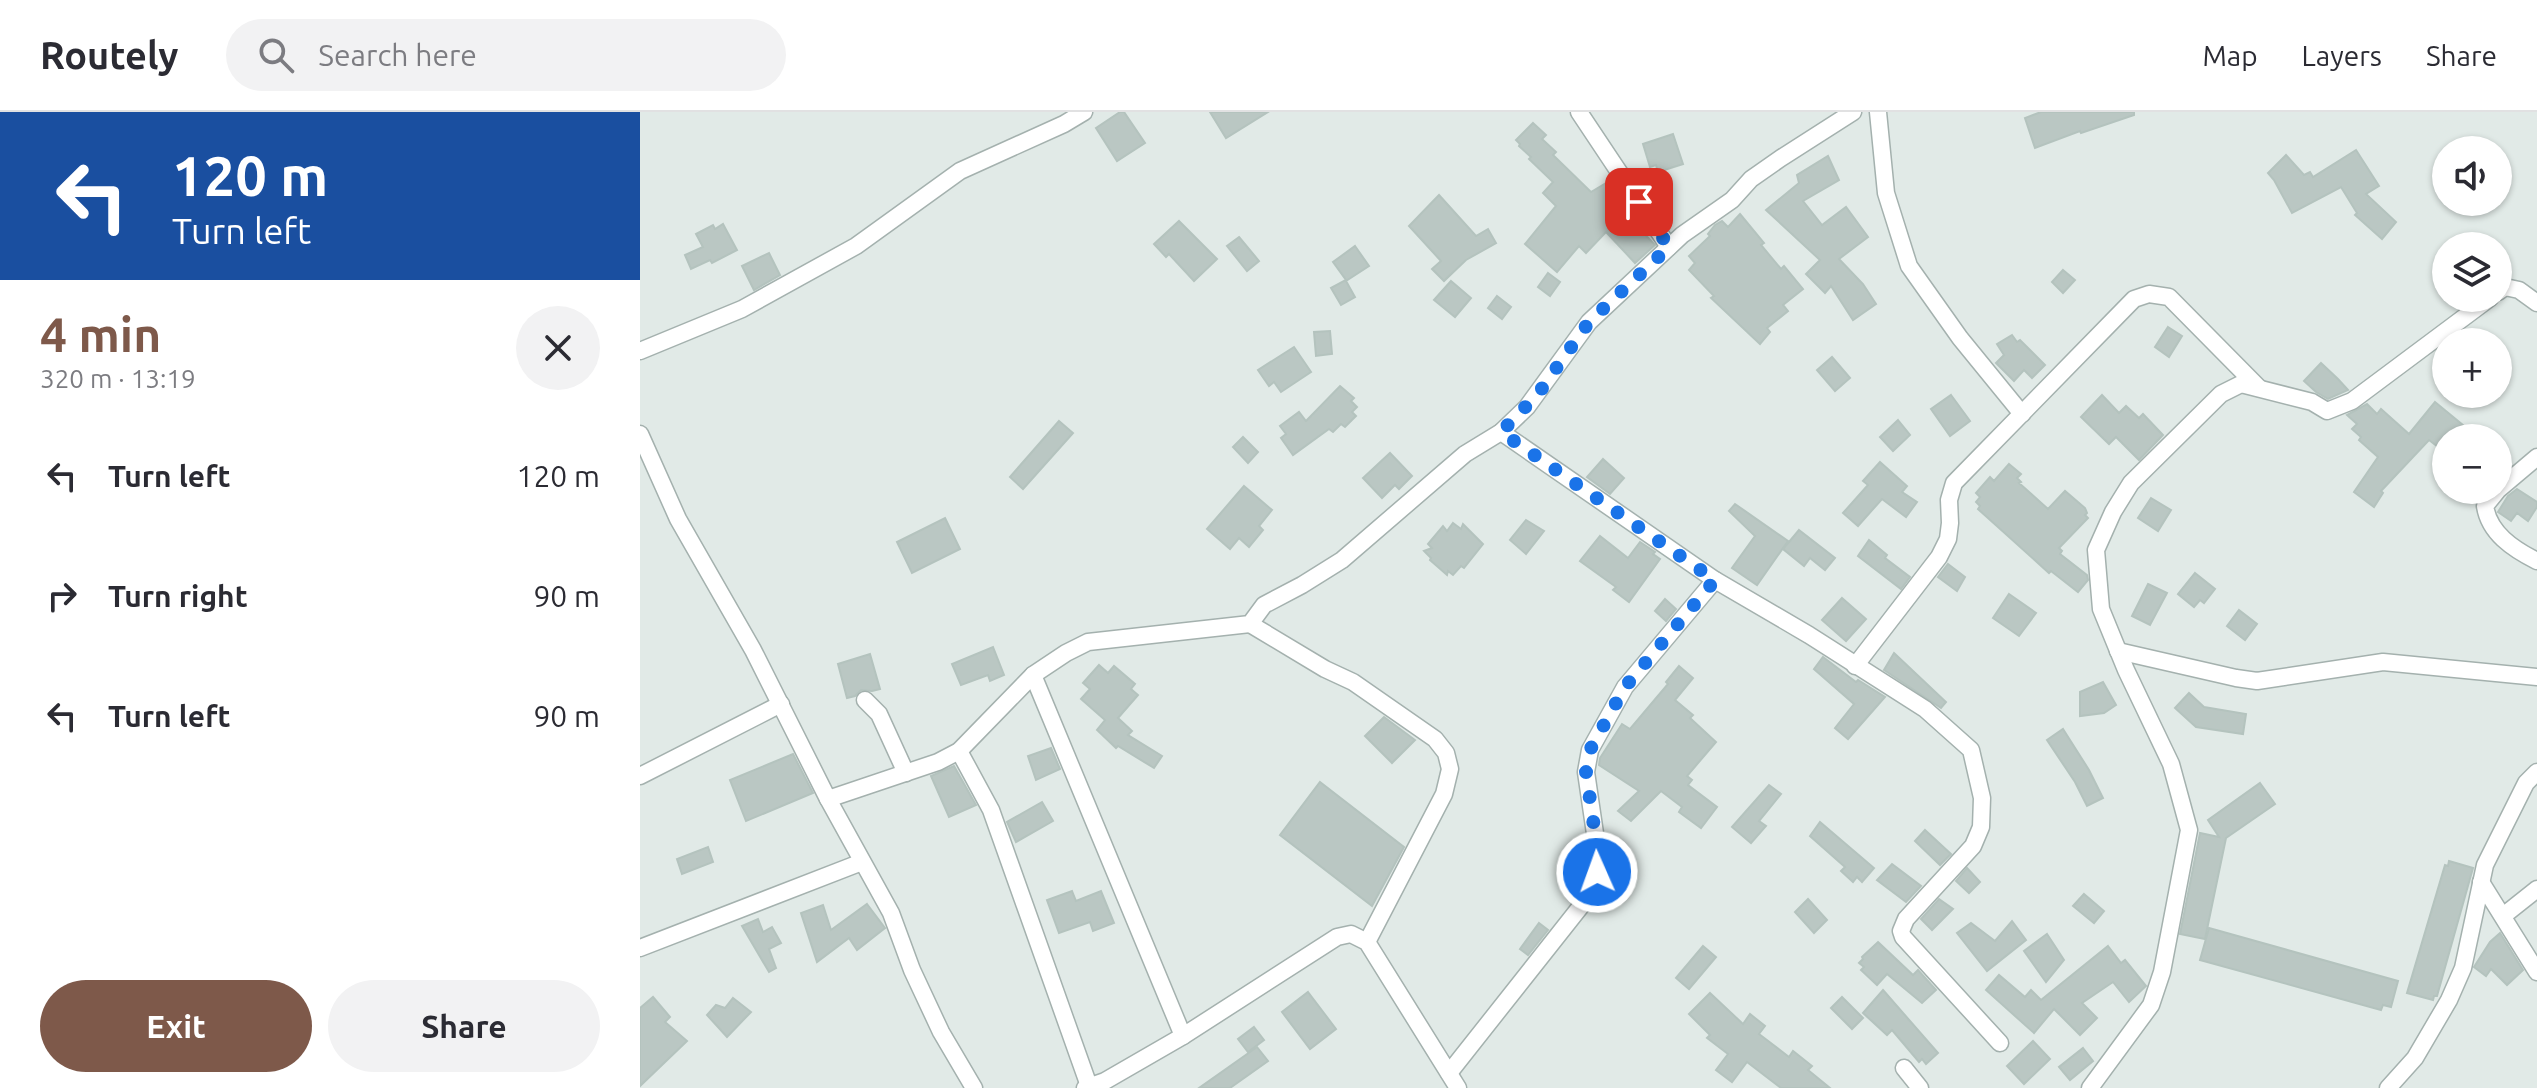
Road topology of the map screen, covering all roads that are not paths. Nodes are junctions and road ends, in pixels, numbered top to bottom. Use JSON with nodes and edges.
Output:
{"nodes":[{"id":1,"x":1084,"y":112,"type":"edge"},
{"id":2,"x":1579,"y":112,"type":"edge"},
{"id":3,"x":1853,"y":112,"type":"edge"},
{"id":4,"x":1878,"y":112,"type":"edge"},
{"id":5,"x":1669,"y":247,"type":"junction"},
{"id":6,"x":2512,"y":288,"type":"edge"},
{"id":7,"x":2537,"y":303,"type":"edge"},
{"id":8,"x":2471,"y":312,"type":"edge"},
{"id":9,"x":640,"y":351,"type":"edge"},
{"id":10,"x":2259,"y":388,"type":"junction"},
{"id":11,"x":2022,"y":414,"type":"junction"},
{"id":12,"x":1501,"y":432,"type":"junction"},
{"id":13,"x":640,"y":434,"type":"edge"},
{"id":14,"x":2537,"y":457,"type":"edge"},
{"id":15,"x":2537,"y":561,"type":"edge"},
{"id":16,"x":1715,"y":580,"type":"junction"},
{"id":17,"x":1250,"y":624,"type":"junction"},
{"id":18,"x":2118,"y":651,"type":"junction"},
{"id":19,"x":1855,"y":666,"type":"junction"},
{"id":20,"x":1033,"y":675,"type":"junction"},
{"id":21,"x":2537,"y":677,"type":"edge"},
{"id":22,"x":865,"y":700,"type":"dead end"},
{"id":23,"x":781,"y":704,"type":"junction"},
{"id":24,"x":959,"y":751,"type":"junction"},
{"id":25,"x":2537,"y":772,"type":"edge"},
{"id":26,"x":906,"y":773,"type":"junction"},
{"id":27,"x":640,"y":776,"type":"edge"},
{"id":28,"x":828,"y":799,"type":"junction"},
{"id":29,"x":862,"y":862,"type":"junction"},
{"id":30,"x":2481,"y":882,"type":"junction"},
{"id":31,"x":2537,"y":889,"type":"edge"},
{"id":32,"x":2503,"y":916,"type":"junction"},
{"id":33,"x":1367,"y":942,"type":"junction"},
{"id":34,"x":640,"y":948,"type":"edge"},
{"id":35,"x":2537,"y":972,"type":"edge"},
{"id":36,"x":1183,"y":1036,"type":"junction"},
{"id":37,"x":2000,"y":1043,"type":"dead end"},
{"id":38,"x":1904,"y":1068,"type":"dead end"},
{"id":39,"x":1449,"y":1073,"type":"junction"},
{"id":40,"x":1087,"y":1087,"type":"edge"},
{"id":41,"x":974,"y":1088,"type":"edge"},
{"id":42,"x":1458,"y":1088,"type":"edge"},
{"id":43,"x":1920,"y":1088,"type":"edge"},
{"id":44,"x":2090,"y":1088,"type":"edge"},
{"id":45,"x":2388,"y":1088,"type":"edge"}],
"edges":[{"from":1,"to":9,"type":"street"},
{"from":2,"to":5,"type":"street"},
{"from":3,"to":5,"type":"street"},
{"from":4,"to":11,"type":"street"},
{"from":5,"to":12,"type":"street"},
{"from":6,"to":7,"type":"street"},
{"from":8,"to":10,"type":"street"},
{"from":10,"to":11,"type":"street"},
{"from":10,"to":18,"type":"street"},
{"from":11,"to":19,"type":"street"},
{"from":12,"to":16,"type":"street"},
{"from":12,"to":17,"type":"street"},
{"from":13,"to":23,"type":"street"},
{"from":14,"to":15,"type":"street"},
{"from":16,"to":19,"type":"street"},
{"from":16,"to":39,"type":"street"},
{"from":17,"to":20,"type":"street"},
{"from":17,"to":33,"type":"street"},
{"from":18,"to":21,"type":"street"},
{"from":18,"to":44,"type":"street"},
{"from":19,"to":37,"type":"street"},
{"from":20,"to":24,"type":"street"},
{"from":20,"to":36,"type":"street"},
{"from":22,"to":26,"type":"street"},
{"from":23,"to":27,"type":"street"},
{"from":23,"to":28,"type":"street"},
{"from":24,"to":26,"type":"street"},
{"from":24,"to":40,"type":"street"},
{"from":25,"to":30,"type":"street"},
{"from":26,"to":28,"type":"street"},
{"from":28,"to":29,"type":"street"},
{"from":29,"to":34,"type":"street"},
{"from":29,"to":41,"type":"street"},
{"from":30,"to":32,"type":"street"},
{"from":30,"to":45,"type":"street"},
{"from":31,"to":32,"type":"street"},
{"from":32,"to":35,"type":"street"},
{"from":33,"to":36,"type":"street"},
{"from":33,"to":39,"type":"street"},
{"from":36,"to":40,"type":"street"},
{"from":38,"to":43,"type":"street"},
{"from":39,"to":42,"type":"street"}]}
